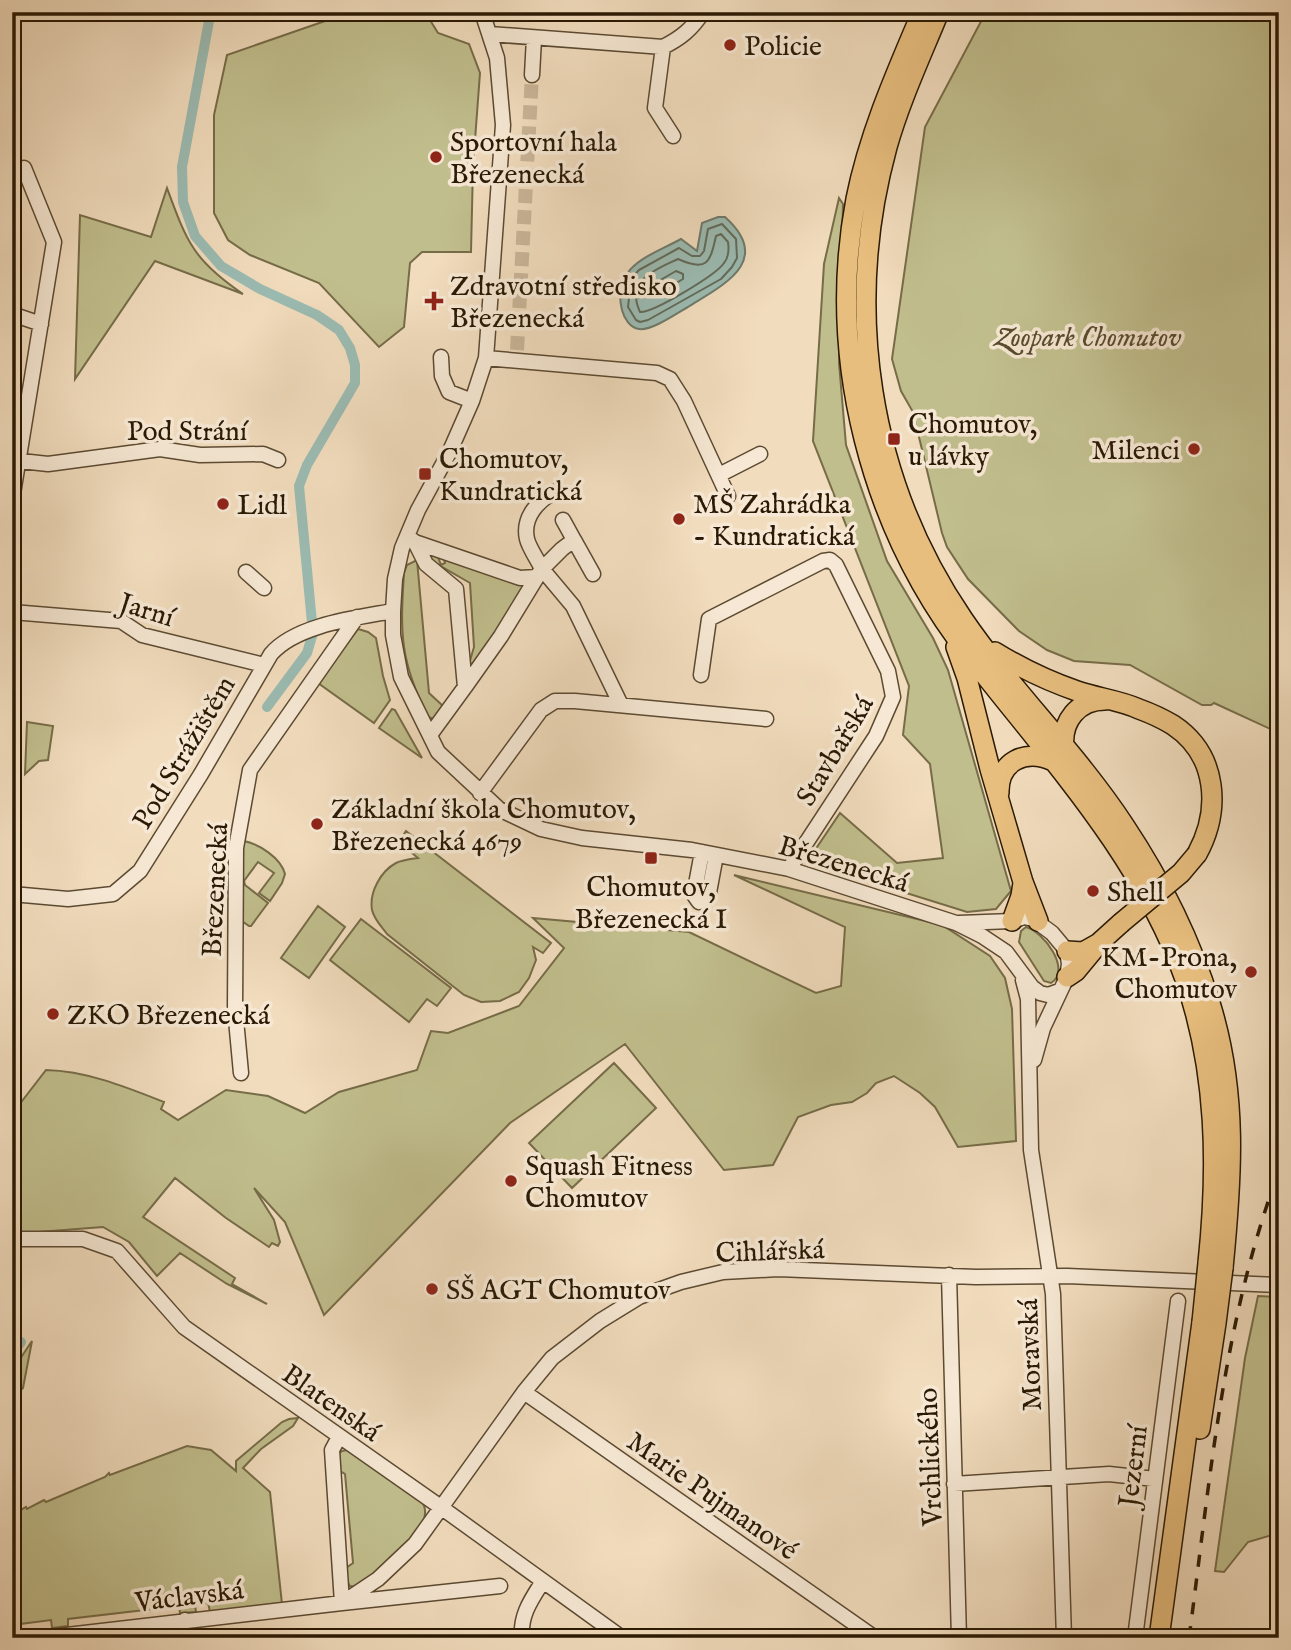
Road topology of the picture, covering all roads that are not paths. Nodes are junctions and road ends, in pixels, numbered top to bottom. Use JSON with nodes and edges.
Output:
{"nodes":[{"id":1,"x":482,"y":12,"type":"edge"},
{"id":2,"x":703,"y":12,"type":"edge"},
{"id":3,"x":922,"y":12,"type":"edge"},
{"id":4,"x":939,"y":12,"type":"edge"},
{"id":5,"x":490,"y":34,"type":"junction"},
{"id":6,"x":534,"y":38,"type":"junction"},
{"id":7,"x":663,"y":47,"type":"junction"},
{"id":8,"x":532,"y":75,"type":"tunnel mouth"},
{"id":9,"x":673,"y":136,"type":"dead end"},
{"id":10,"x":24,"y":168,"type":"dead end"},
{"id":11,"x":12,"y":314,"type":"edge"},
{"id":12,"x":41,"y":324,"type":"junction"},
{"id":13,"x":441,"y":357,"type":"dead end"},
{"id":14,"x":486,"y":358,"type":"junction"},
{"id":15,"x":472,"y":401,"type":"junction"},
{"id":16,"x":760,"y":454,"type":"dead end"},
{"id":17,"x":16,"y":460,"type":"edge"},
{"id":18,"x":278,"y":460,"type":"dead end"},
{"id":19,"x":719,"y":475,"type":"junction"},
{"id":20,"x":557,"y":491,"type":"dead end"},
{"id":21,"x":729,"y":496,"type":"dead end"},
{"id":22,"x":12,"y":500,"type":"edge"},
{"id":23,"x":563,"y":520,"type":"dead end"},
{"id":24,"x":411,"y":539,"type":"junction"},
{"id":25,"x":574,"y":540,"type":"junction"},
{"id":26,"x":246,"y":572,"type":"dead end"},
{"id":27,"x":540,"y":573,"type":"junction"},
{"id":28,"x":593,"y":574,"type":"dead end"},
{"id":29,"x":264,"y":588,"type":"dead end"},
{"id":30,"x":393,"y":611,"type":"junction"},
{"id":31,"x":12,"y":612,"type":"edge"},
{"id":32,"x":357,"y":617,"type":"junction"},
{"id":33,"x":949,"y":630,"type":"junction"},
{"id":34,"x":982,"y":644,"type":"junction"},
{"id":35,"x":264,"y":665,"type":"junction"},
{"id":36,"x":701,"y":675,"type":"dead end"},
{"id":37,"x":465,"y":687,"type":"junction"},
{"id":38,"x":1107,"y":700,"type":"junction"},
{"id":39,"x":621,"y":705,"type":"junction"},
{"id":40,"x":766,"y":719,"type":"dead end"},
{"id":41,"x":430,"y":735,"type":"junction"},
{"id":42,"x":1058,"y":754,"type":"junction"},
{"id":43,"x":480,"y":793,"type":"junction"},
{"id":44,"x":999,"y":794,"type":"junction"},
{"id":45,"x":789,"y":869,"type":"junction"},
{"id":46,"x":1023,"y":882,"type":"junction"},
{"id":47,"x":12,"y":894,"type":"edge"},
{"id":48,"x":1012,"y":921,"type":"junction"},
{"id":49,"x":1038,"y":921,"type":"junction"},
{"id":50,"x":956,"y":923,"type":"junction"},
{"id":51,"x":1100,"y":942,"type":"junction"},
{"id":52,"x":1067,"y":951,"type":"junction"},
{"id":53,"x":1006,"y":952,"type":"junction"},
{"id":54,"x":1022,"y":976,"type":"junction"},
{"id":55,"x":1063,"y":984,"type":"junction"},
{"id":56,"x":1031,"y":1071,"type":"junction"},
{"id":57,"x":241,"y":1073,"type":"dead end"},
{"id":58,"x":12,"y":1239,"type":"edge"},
{"id":59,"x":949,"y":1275,"type":"junction"},
{"id":60,"x":1051,"y":1276,"type":"junction"},
{"id":61,"x":1279,"y":1285,"type":"edge"},
{"id":62,"x":1178,"y":1301,"type":"dead end"},
{"id":63,"x":1209,"y":1322,"type":"junction"},
{"id":64,"x":524,"y":1391,"type":"junction"},
{"id":65,"x":339,"y":1437,"type":"junction"},
{"id":66,"x":1057,"y":1477,"type":"junction"},
{"id":67,"x":1155,"y":1479,"type":"junction"},
{"id":68,"x":954,"y":1483,"type":"junction"},
{"id":69,"x":442,"y":1508,"type":"junction"},
{"id":70,"x":543,"y":1581,"type":"junction"},
{"id":71,"x":500,"y":1586,"type":"dead end"},
{"id":72,"x":342,"y":1603,"type":"junction"},
{"id":73,"x":185,"y":1620,"type":"junction"},
{"id":74,"x":41,"y":1638,"type":"edge"},
{"id":75,"x":187,"y":1638,"type":"edge"},
{"id":76,"x":522,"y":1638,"type":"edge"},
{"id":77,"x":622,"y":1638,"type":"edge"},
{"id":78,"x":875,"y":1638,"type":"edge"},
{"id":79,"x":959,"y":1638,"type":"edge"},
{"id":80,"x":1064,"y":1638,"type":"edge"},
{"id":81,"x":1135,"y":1638,"type":"edge"},
{"id":82,"x":1159,"y":1638,"type":"edge"},
{"id":83,"x":1171,"y":1638,"type":"edge"}],
"edges":[{"from":1,"to":5,"type":"street","name":"Březenecká"},
{"from":2,"to":7,"type":"street"},
{"from":3,"to":33,"type":"highway"},
{"from":4,"to":34,"type":"highway"},
{"from":5,"to":6,"type":"street"},
{"from":5,"to":14,"type":"street","name":"Březenecká"},
{"from":6,"to":7,"type":"street"},
{"from":6,"to":8,"type":"street"},
{"from":7,"to":9,"type":"street"},
{"from":10,"to":12,"type":"street"},
{"from":11,"to":12,"type":"street"},
{"from":12,"to":17,"type":"street"},
{"from":13,"to":15,"type":"street"},
{"from":14,"to":15,"type":"street","name":"Březenecká"},
{"from":14,"to":19,"type":"street"},
{"from":15,"to":24,"type":"street","name":"Březenecká"},
{"from":16,"to":19,"type":"street"},
{"from":17,"to":18,"type":"street","name":"Pod Strání"},
{"from":17,"to":22,"type":"street"},
{"from":19,"to":21,"type":"street"},
{"from":20,"to":27,"type":"street"},
{"from":23,"to":25,"type":"street"},
{"from":24,"to":27,"type":"street"},
{"from":24,"to":30,"type":"street","name":"Březenecká"},
{"from":24,"to":37,"type":"street"},
{"from":25,"to":27,"type":"street"},
{"from":25,"to":28,"type":"street"},
{"from":26,"to":29,"type":"street"},
{"from":27,"to":37,"type":"street"},
{"from":27,"to":39,"type":"street"},
{"from":30,"to":32,"type":"street","name":"Pod Strážištěm"},
{"from":30,"to":41,"type":"street","name":"Březenecká"},
{"from":31,"to":35,"type":"street","name":"Jarní"},
{"from":32,"to":35,"type":"street","name":"Pod Strážištěm"},
{"from":32,"to":57,"type":"street","name":"Březenecká"},
{"from":33,"to":42,"type":"highway"},
{"from":33,"to":44,"type":"highway"},
{"from":34,"to":38,"type":"highway"},
{"from":34,"to":42,"type":"highway"},
{"from":35,"to":47,"type":"street","name":"Pod Strážištěm"},
{"from":36,"to":45,"type":"street","name":"Stavbařská"},
{"from":37,"to":41,"type":"street"},
{"from":38,"to":42,"type":"highway"},
{"from":38,"to":51,"type":"highway","bridge":true},
{"from":39,"to":40,"type":"street"},
{"from":39,"to":43,"type":"street"},
{"from":41,"to":43,"type":"street","name":"Březenecká"},
{"from":42,"to":44,"type":"highway"},
{"from":42,"to":63,"type":"highway","bridge":true},
{"from":43,"to":45,"type":"street","name":"Březenecká"},
{"from":44,"to":46,"type":"highway"},
{"from":45,"to":50,"type":"street","name":"Březenecká"},
{"from":46,"to":48,"type":"highway"},
{"from":46,"to":49,"type":"highway"},
{"from":48,"to":49,"type":"street"},
{"from":48,"to":50,"type":"street"},
{"from":48,"to":53,"type":"street"},
{"from":49,"to":52,"type":"street"},
{"from":50,"to":53,"type":"street"},
{"from":51,"to":52,"type":"highway"},
{"from":51,"to":55,"type":"highway"},
{"from":52,"to":55,"type":"street"},
{"from":53,"to":54,"type":"street"},
{"from":54,"to":55,"type":"street"},
{"from":54,"to":56,"type":"street"},
{"from":55,"to":56,"type":"street"},
{"from":56,"to":60,"type":"street","name":"Moravská"},
{"from":58,"to":65,"type":"street","name":"Blatenská"},
{"from":59,"to":60,"type":"street","name":"Cihlářská"},
{"from":59,"to":64,"type":"street","name":"Cihlářská"},
{"from":59,"to":68,"type":"street","name":"Vrchlického"},
{"from":60,"to":61,"type":"street","name":"Cihlářská"},
{"from":60,"to":66,"type":"street","name":"Moravská"},
{"from":62,"to":67,"type":"street","name":"Jezerní"},
{"from":63,"to":82,"type":"highway"},
{"from":63,"to":83,"type":"highway"},
{"from":64,"to":69,"type":"street","name":"Cihlářská"},
{"from":64,"to":78,"type":"street","name":"Marie Pujmanové"},
{"from":65,"to":69,"type":"street","name":"Blatenská"},
{"from":65,"to":72,"type":"street"},
{"from":66,"to":67,"type":"street"},
{"from":66,"to":68,"type":"street"},
{"from":66,"to":80,"type":"street","name":"Moravská"},
{"from":67,"to":81,"type":"street","name":"Jezerní"},
{"from":68,"to":79,"type":"street","name":"Vrchlického"},
{"from":69,"to":70,"type":"street","name":"Blatenská"},
{"from":69,"to":72,"type":"street","name":"Václavská"},
{"from":70,"to":76,"type":"street"},
{"from":70,"to":77,"type":"street","name":"Blatenská"},
{"from":71,"to":72,"type":"street","name":"Václavská"},
{"from":72,"to":73,"type":"street","name":"Václavská"},
{"from":73,"to":74,"type":"street","name":"Václavská"},
{"from":73,"to":75,"type":"street"}]}
